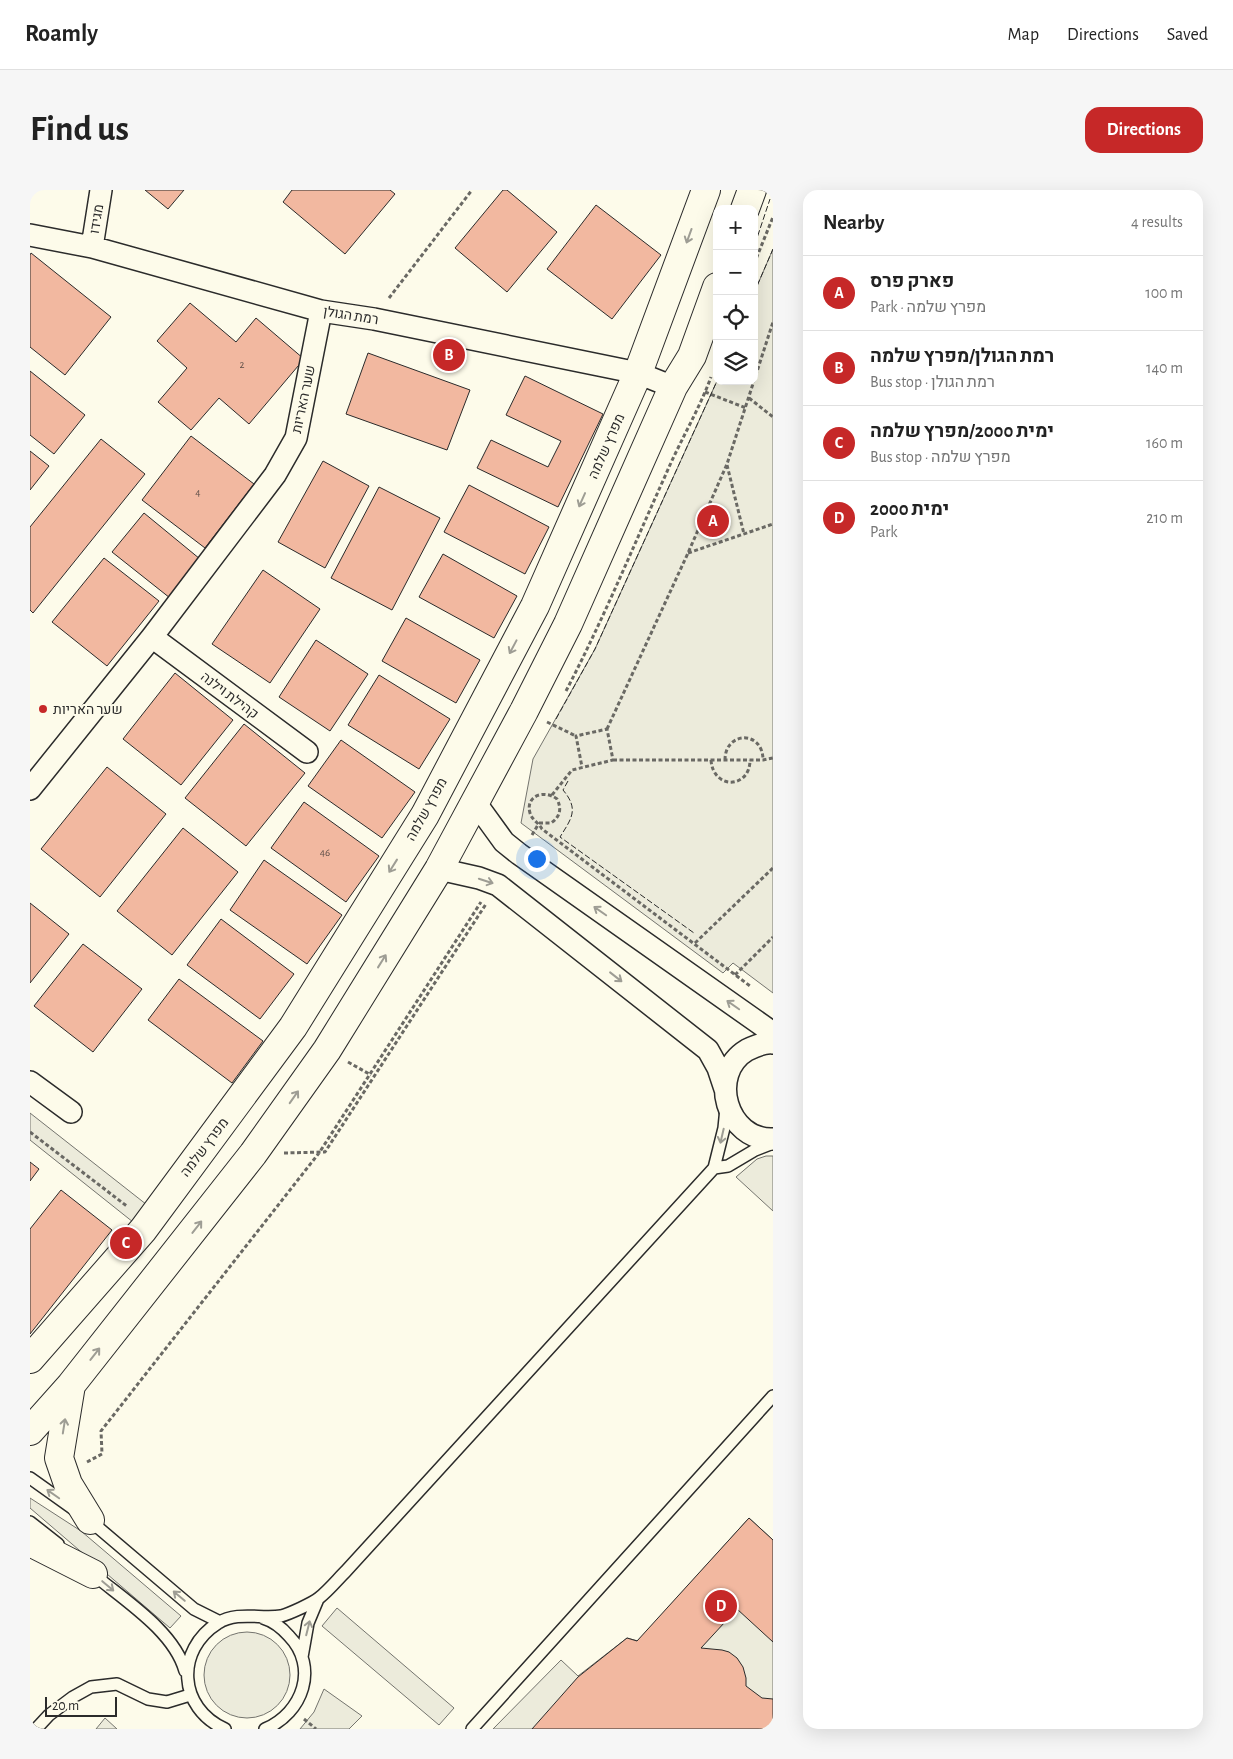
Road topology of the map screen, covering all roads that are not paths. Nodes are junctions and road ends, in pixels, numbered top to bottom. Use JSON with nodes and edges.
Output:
{"nodes":[{"id":1,"x":101,"y":190,"type":"edge"},
{"id":2,"x":706,"y":190,"type":"edge"},
{"id":3,"x":752,"y":190,"type":"edge"},
{"id":4,"x":746,"y":205,"type":"edge"},
{"id":5,"x":30,"y":236,"type":"edge"},
{"id":6,"x":92,"y":248,"type":"junction"},
{"id":7,"x":714,"y":295,"type":"edge"},
{"id":8,"x":321,"y":311,"type":"junction"},
{"id":9,"x":638,"y":373,"type":"junction"},
{"id":10,"x":673,"y":387,"type":"junction"},
{"id":11,"x":152,"y":637,"type":"junction"},
{"id":12,"x":307,"y":752,"type":"dead end"},
{"id":13,"x":30,"y":789,"type":"edge"},
{"id":14,"x":475,"y":802,"type":"junction"},
{"id":15,"x":439,"y":869,"type":"junction"},
{"id":16,"x":773,"y":1033,"type":"edge"},
{"id":17,"x":773,"y":1043,"type":"edge"},
{"id":18,"x":30,"y":1082,"type":"edge"},
{"id":19,"x":726,"y":1096,"type":"junction"},
{"id":20,"x":71,"y":1112,"type":"dead end"},
{"id":21,"x":773,"y":1139,"type":"edge"},
{"id":22,"x":773,"y":1143,"type":"edge"},
{"id":23,"x":714,"y":1168,"type":"junction"},
{"id":24,"x":30,"y":1359,"type":"edge"},
{"id":25,"x":71,"y":1384,"type":"junction"},
{"id":26,"x":773,"y":1396,"type":"edge"},
{"id":27,"x":30,"y":1432,"type":"edge"},
{"id":28,"x":30,"y":1478,"type":"edge"},
{"id":29,"x":90,"y":1520,"type":"junction"},
{"id":30,"x":30,"y":1522,"type":"edge"},
{"id":31,"x":30,"y":1542,"type":"edge"},
{"id":32,"x":94,"y":1574,"type":"junction"},
{"id":33,"x":318,"y":1599,"type":"junction"},
{"id":34,"x":252,"y":1616,"type":"junction"},
{"id":35,"x":220,"y":1622,"type":"junction"},
{"id":36,"x":302,"y":1658,"type":"junction"},
{"id":37,"x":187,"y":1678,"type":"junction"},
{"id":38,"x":190,"y":1695,"type":"junction"},
{"id":39,"x":36,"y":1729,"type":"edge"},
{"id":40,"x":225,"y":1729,"type":"edge"},
{"id":41,"x":266,"y":1729,"type":"edge"},
{"id":42,"x":472,"y":1729,"type":"edge"}],
"edges":[{"from":1,"to":6,"type":"street","name":"מגידו"},
{"from":2,"to":9,"type":"street","name":"מפרץ שלמה","one_way":true},
{"from":3,"to":4,"type":"street"},
{"from":5,"to":6,"type":"street","name":"רמת הגולן"},
{"from":6,"to":8,"type":"street","name":"רמת הגולן"},
{"from":7,"to":10,"type":"street"},
{"from":8,"to":9,"type":"street","name":"רמת הגולן"},
{"from":8,"to":11,"type":"street","name":"שער האריות"},
{"from":9,"to":10,"type":"street","name":"רמת הגולן"},
{"from":9,"to":24,"type":"street","name":"מפרץ שלמה","one_way":true},
{"from":10,"to":14,"type":"street"},
{"from":11,"to":12,"type":"street","name":"קהילת וילנה"},
{"from":11,"to":13,"type":"street","name":"שער האריות"},
{"from":14,"to":15,"type":"street"},
{"from":16,"to":14,"type":"street","one_way":true},
{"from":15,"to":19,"type":"street","one_way":true},
{"from":25,"to":15,"type":"street","one_way":true},
{"from":17,"to":19,"type":"street"},
{"from":18,"to":20,"type":"street"},
{"from":19,"to":21,"type":"street"},
{"from":19,"to":23,"type":"lane","one_way":true},
{"from":22,"to":23,"type":"lane"},
{"from":23,"to":33,"type":"lane"},
{"from":25,"to":27,"type":"street"},
{"from":29,"to":25,"type":"street","one_way":true},
{"from":26,"to":42,"type":"lane"},
{"from":29,"to":28,"type":"lane","one_way":true},
{"from":35,"to":29,"type":"lane","one_way":true},
{"from":30,"to":32,"type":"lane"},
{"from":31,"to":32,"type":"street"},
{"from":32,"to":37,"type":"lane","one_way":true},
{"from":33,"to":34,"type":"lane"},
{"from":36,"to":33,"type":"lane","one_way":true},
{"from":34,"to":35,"type":"lane"},
{"from":34,"to":36,"type":"lane"},
{"from":35,"to":37,"type":"lane"},
{"from":36,"to":41,"type":"lane"},
{"from":37,"to":38,"type":"lane"},
{"from":38,"to":39,"type":"lane"},
{"from":38,"to":40,"type":"lane"}]}
